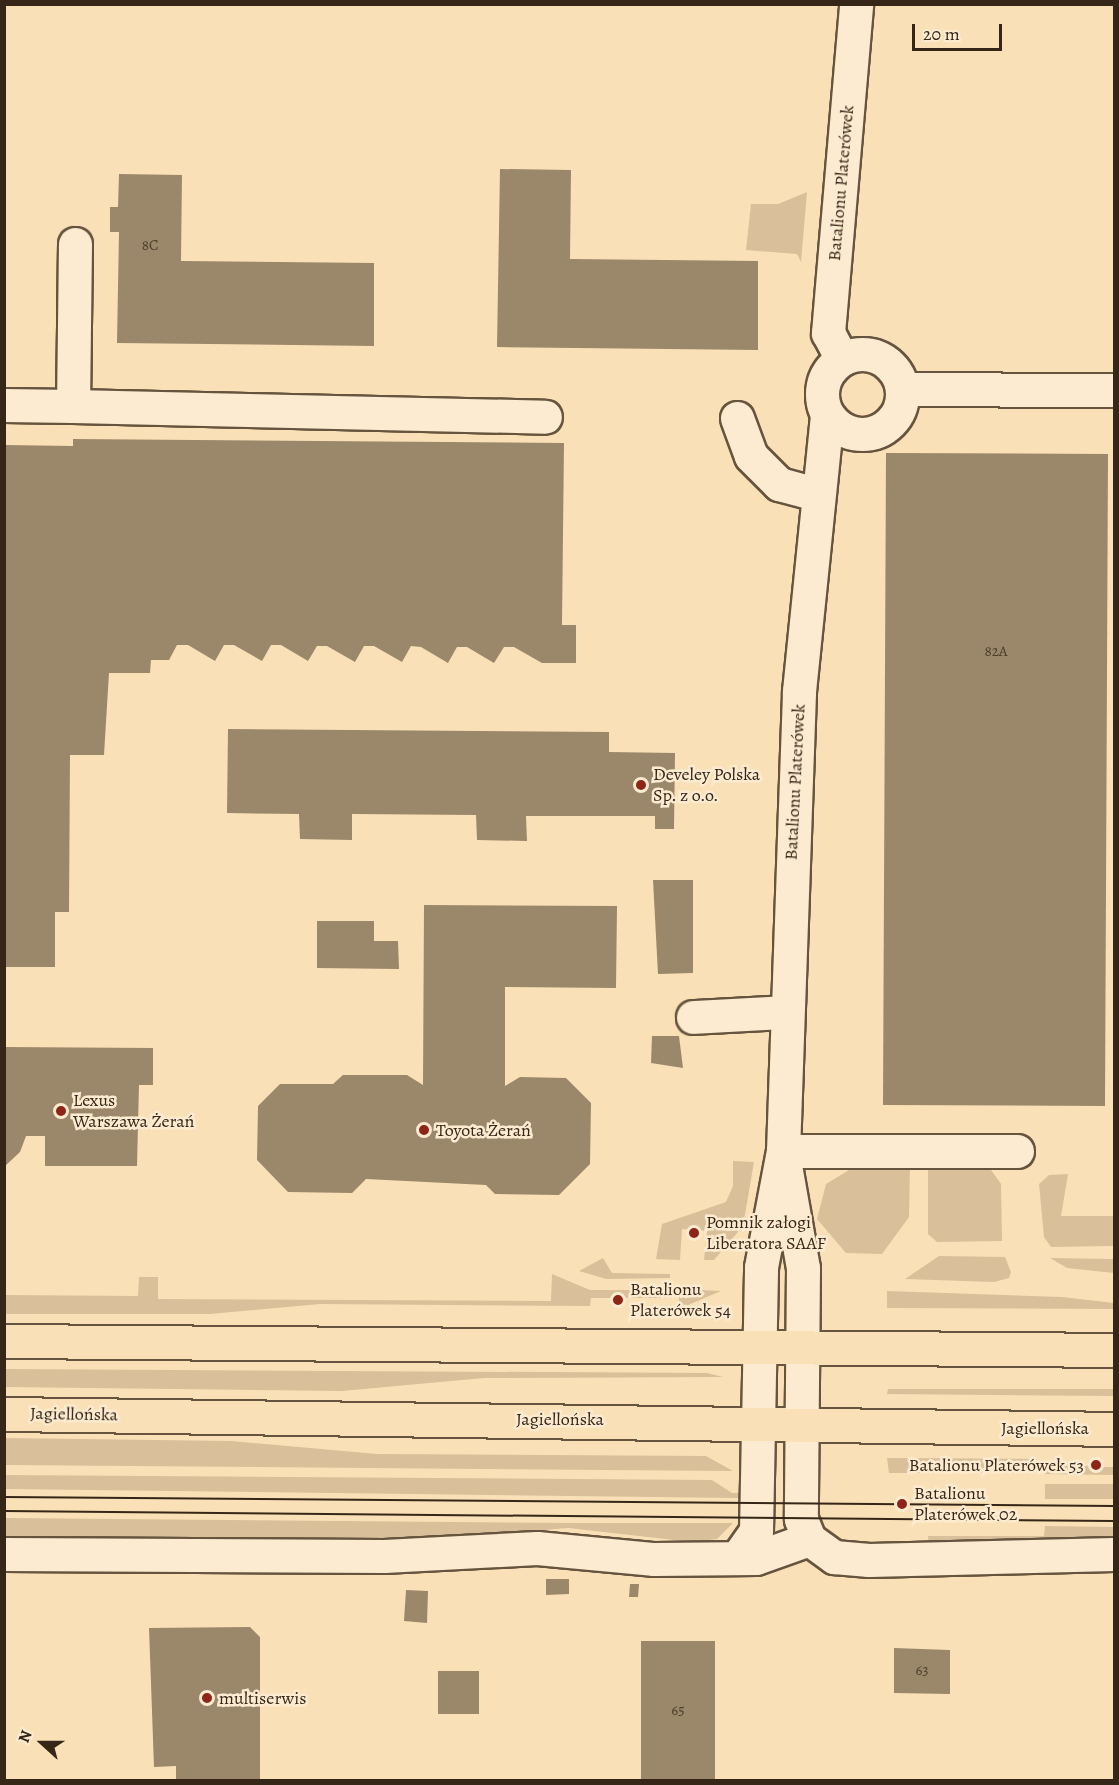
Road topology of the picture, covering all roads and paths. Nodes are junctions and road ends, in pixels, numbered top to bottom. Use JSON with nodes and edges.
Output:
{"nodes":[{"id":1,"x":856,"y":4,"type":"edge"},
{"id":2,"x":75,"y":244,"type":"dead end"},
{"id":3,"x":842,"y":359,"type":"junction"},
{"id":4,"x":903,"y":389,"type":"junction"},
{"id":5,"x":1114,"y":390,"type":"edge"},
{"id":6,"x":815,"y":398,"type":"junction"},
{"id":7,"x":4,"y":405,"type":"edge"},
{"id":8,"x":73,"y":406,"type":"junction"},
{"id":9,"x":545,"y":417,"type":"dead end"},
{"id":10,"x":737,"y":418,"type":"dead end"},
{"id":11,"x":816,"y":494,"type":"junction"},
{"id":12,"x":785,"y":1012,"type":"junction"},
{"id":13,"x":693,"y":1017,"type":"dead end"},
{"id":14,"x":783,"y":1151,"type":"junction"},
{"id":15,"x":1017,"y":1151,"type":"dead end"},
{"id":16,"x":4,"y":1341,"type":"edge"},
{"id":17,"x":760,"y":1347,"type":"junction"},
{"id":18,"x":802,"y":1348,"type":"junction"},
{"id":19,"x":1114,"y":1350,"type":"edge"},
{"id":20,"x":4,"y":1414,"type":"edge"},
{"id":21,"x":758,"y":1422,"type":"junction"},
{"id":22,"x":801,"y":1424,"type":"junction"},
{"id":23,"x":1114,"y":1429,"type":"edge"},
{"id":24,"x":809,"y":1539,"type":"junction"},
{"id":25,"x":4,"y":1554,"type":"edge"},
{"id":26,"x":1114,"y":1554,"type":"edge"},
{"id":27,"x":737,"y":1558,"type":"junction"}],
"edges":[{"from":1,"to":3,"type":"street","name":"Batalionu Platerówek"},
{"from":2,"to":8,"type":"street"},
{"from":3,"to":4,"type":"street"},
{"from":3,"to":6,"type":"street","name":"Batalionu Platerówek"},
{"from":4,"to":5,"type":"street"},
{"from":4,"to":6,"type":"street"},
{"from":6,"to":11,"type":"street","name":"Batalionu Platerówek"},
{"from":7,"to":8,"type":"street"},
{"from":8,"to":9,"type":"street"},
{"from":10,"to":11,"type":"street"},
{"from":11,"to":12,"type":"street","name":"Batalionu Platerówek"},
{"from":12,"to":13,"type":"street"},
{"from":12,"to":14,"type":"street","name":"Batalionu Platerówek"},
{"from":14,"to":15,"type":"street"},
{"from":14,"to":17,"type":"street","name":"Batalionu Platerówek"},
{"from":14,"to":18,"type":"street","name":"Batalionu Platerówek"},
{"from":16,"to":17,"type":"main road"},
{"from":17,"to":18,"type":"main road"},
{"from":17,"to":21,"type":"street","name":"Batalionu Platerówek"},
{"from":18,"to":19,"type":"main road"},
{"from":18,"to":22,"type":"street","name":"Batalionu Platerówek"},
{"from":20,"to":21,"type":"main road","name":"Jagiellońska"},
{"from":21,"to":22,"type":"main road","name":"Jagiellońska"},
{"from":21,"to":27,"type":"street","name":"Batalionu Platerówek"},
{"from":22,"to":23,"type":"main road","name":"Jagiellońska"},
{"from":22,"to":24,"type":"street","name":"Batalionu Platerówek"},
{"from":24,"to":26,"type":"street"},
{"from":24,"to":27,"type":"street"},
{"from":25,"to":27,"type":"street"}]}
